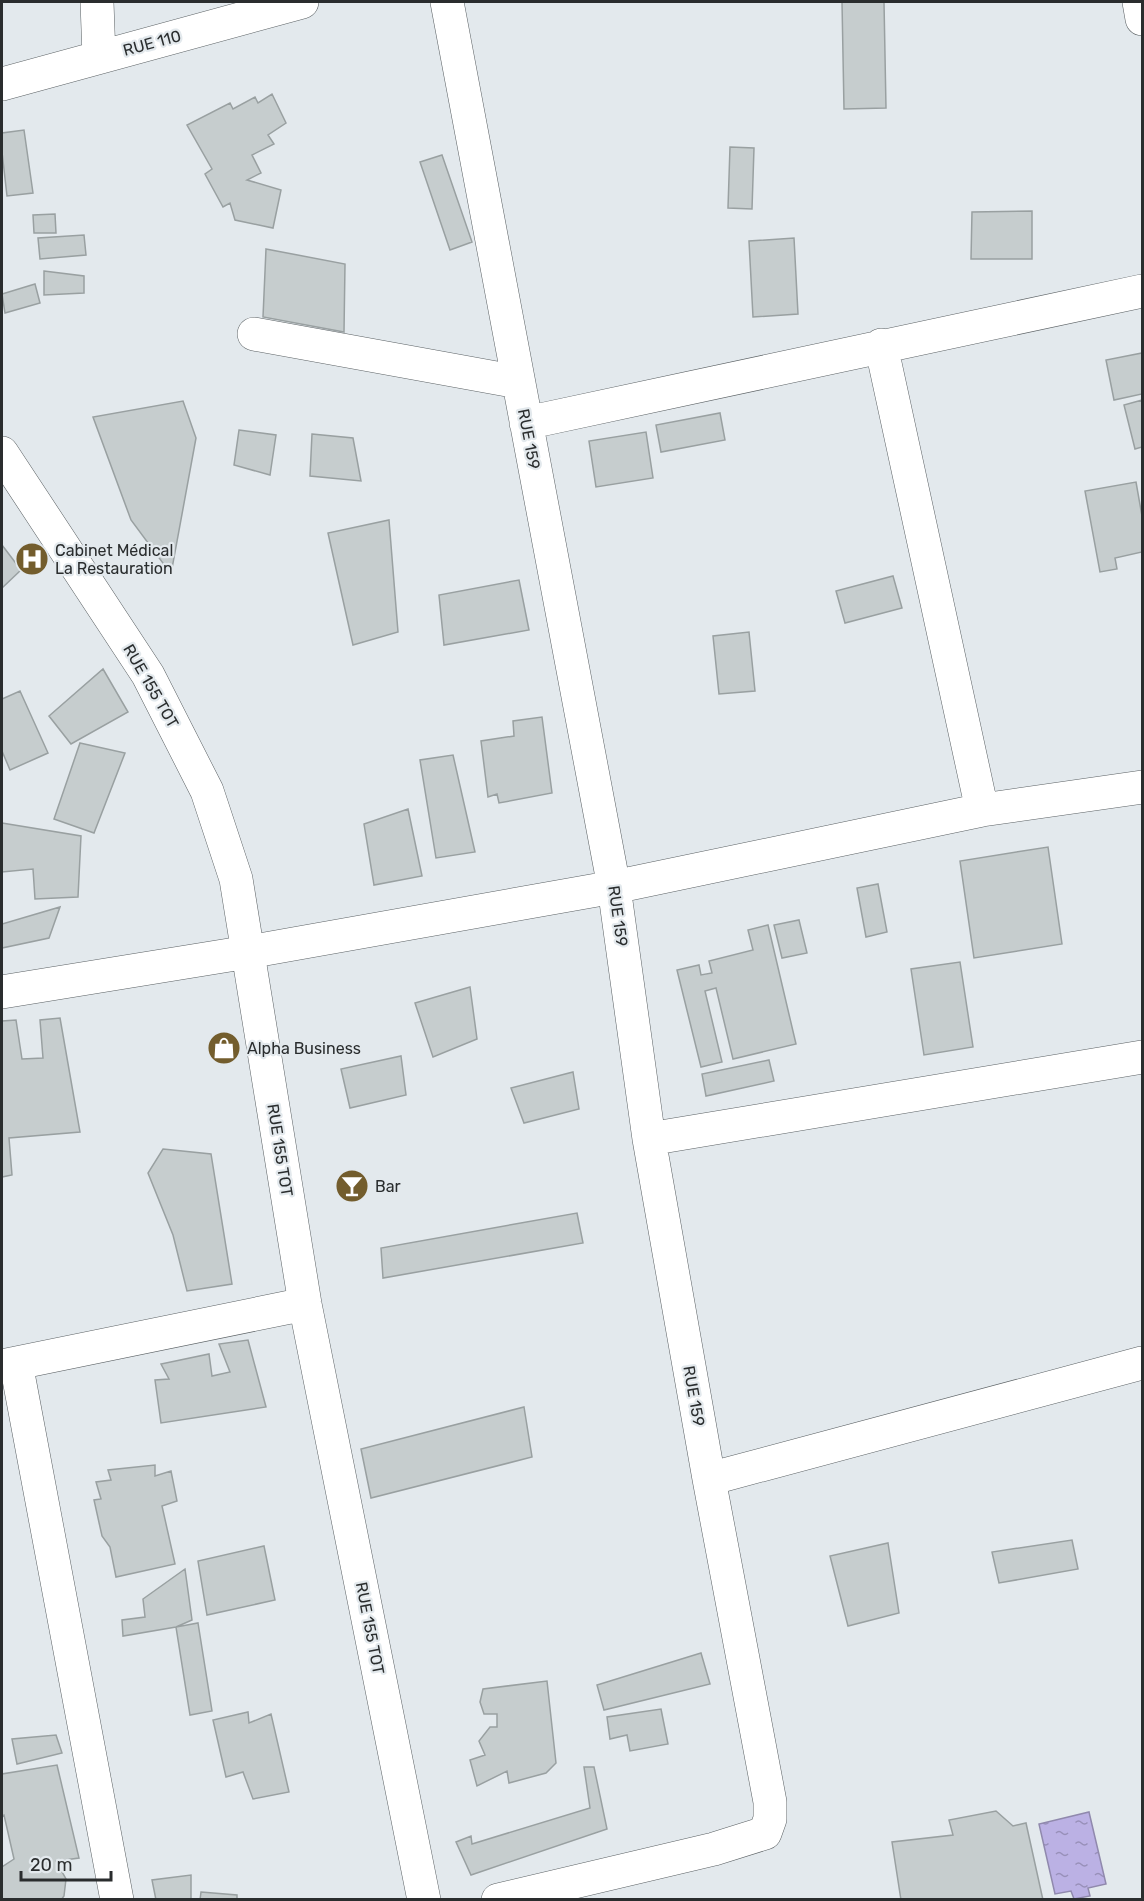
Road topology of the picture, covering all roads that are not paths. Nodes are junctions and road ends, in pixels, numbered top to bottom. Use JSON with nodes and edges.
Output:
{"nodes":[{"id":1,"x":97,"y":2,"type":"edge"},
{"id":2,"x":302,"y":2,"type":"edge"},
{"id":3,"x":447,"y":2,"type":"edge"},
{"id":4,"x":1139,"y":2,"type":"edge"},
{"id":5,"x":1143,"y":19,"type":"edge"},
{"id":6,"x":99,"y":57,"type":"junction"},
{"id":7,"x":2,"y":84,"type":"edge"},
{"id":8,"x":1143,"y":291,"type":"edge"},
{"id":9,"x":254,"y":334,"type":"dead end"},
{"id":10,"x":881,"y":345,"type":"junction"},
{"id":11,"x":518,"y":382,"type":"junction"},
{"id":12,"x":526,"y":423,"type":"junction"},
{"id":13,"x":2,"y":453,"type":"edge"},
{"id":14,"x":1143,"y":787,"type":"edge"},
{"id":15,"x":982,"y":810,"type":"junction"},
{"id":16,"x":614,"y":887,"type":"junction"},
{"id":17,"x":248,"y":951,"type":"junction"},
{"id":18,"x":2,"y":992,"type":"edge"},
{"id":19,"x":1143,"y":1057,"type":"edge"},
{"id":20,"x":649,"y":1139,"type":"junction"},
{"id":21,"x":305,"y":1304,"type":"junction"},
{"id":22,"x":1143,"y":1363,"type":"edge"},
{"id":23,"x":9,"y":1364,"type":"edge"},
{"id":24,"x":709,"y":1479,"type":"junction"},
{"id":25,"x":117,"y":1899,"type":"edge"},
{"id":26,"x":424,"y":1899,"type":"edge"},
{"id":27,"x":498,"y":1899,"type":"edge"}],
"edges":[{"from":1,"to":6,"type":"street"},
{"from":2,"to":6,"type":"street","name":"RUE 110"},
{"from":3,"to":11,"type":"street","name":"RUE 159"},
{"from":4,"to":5,"type":"street"},
{"from":6,"to":7,"type":"street","name":"RUE 110"},
{"from":8,"to":10,"type":"street"},
{"from":9,"to":11,"type":"street"},
{"from":10,"to":12,"type":"street"},
{"from":10,"to":15,"type":"street"},
{"from":11,"to":12,"type":"street","name":"RUE 159"},
{"from":12,"to":16,"type":"street","name":"RUE 159"},
{"from":13,"to":17,"type":"street","name":"RUE 155 TOT"},
{"from":14,"to":15,"type":"street"},
{"from":15,"to":16,"type":"street"},
{"from":16,"to":17,"type":"street"},
{"from":16,"to":20,"type":"street","name":"RUE 159"},
{"from":17,"to":18,"type":"street"},
{"from":17,"to":21,"type":"street","name":"RUE 155 TOT"},
{"from":19,"to":20,"type":"street"},
{"from":20,"to":24,"type":"street","name":"RUE 159"},
{"from":21,"to":23,"type":"street"},
{"from":21,"to":26,"type":"street","name":"RUE 155 TOT"},
{"from":22,"to":24,"type":"street"},
{"from":23,"to":25,"type":"street"},
{"from":24,"to":27,"type":"street","name":"RUE 159"}]}
